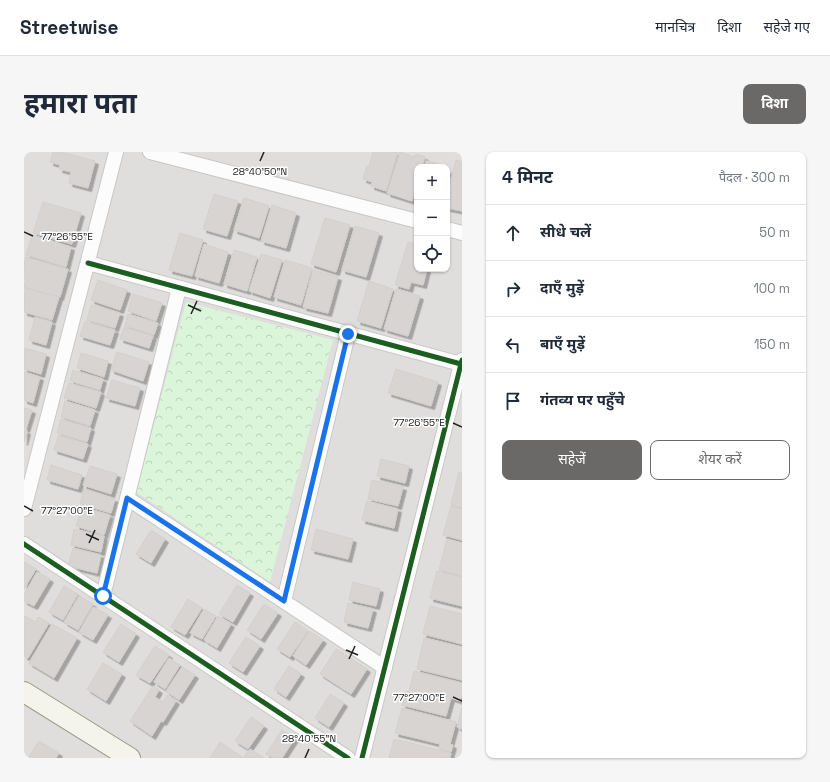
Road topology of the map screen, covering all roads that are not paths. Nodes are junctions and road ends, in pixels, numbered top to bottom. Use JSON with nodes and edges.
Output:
{"nodes":[{"id":1,"x":116,"y":152,"type":"edge"},
{"id":2,"x":150,"y":152,"type":"edge"},
{"id":3,"x":414,"y":220,"type":"edge"},
{"id":4,"x":450,"y":230,"type":"edge"},
{"id":5,"x":462,"y":233,"type":"edge"},
{"id":6,"x":88,"y":263,"type":"junction"},
{"id":7,"x":179,"y":288,"type":"junction"},
{"id":8,"x":348,"y":334,"type":"junction"},
{"id":9,"x":461,"y":362,"type":"edge"},
{"id":10,"x":127,"y":498,"type":"junction"},
{"id":11,"x":24,"y":509,"type":"edge"},
{"id":12,"x":24,"y":544,"type":"edge"},
{"id":13,"x":103,"y":596,"type":"junction"},
{"id":14,"x":284,"y":601,"type":"junction"},
{"id":15,"x":385,"y":668,"type":"junction"},
{"id":16,"x":24,"y":692,"type":"edge"},
{"id":17,"x":130,"y":758,"type":"edge"},
{"id":18,"x":348,"y":758,"type":"edge"},
{"id":19,"x":362,"y":758,"type":"edge"}],
"edges":[{"from":1,"to":6,"type":"street"},
{"from":2,"to":3,"type":"street"},
{"from":4,"to":5,"type":"street"},
{"from":6,"to":7,"type":"street"},
{"from":6,"to":11,"type":"street"},
{"from":7,"to":8,"type":"street"},
{"from":7,"to":10,"type":"street"},
{"from":8,"to":9,"type":"street"},
{"from":8,"to":14,"type":"street"},
{"from":9,"to":15,"type":"street"},
{"from":10,"to":13,"type":"street"},
{"from":10,"to":14,"type":"street"},
{"from":12,"to":13,"type":"street"},
{"from":13,"to":18,"type":"street"},
{"from":14,"to":15,"type":"street"},
{"from":15,"to":19,"type":"street"},
{"from":16,"to":17,"type":"street"}]}
